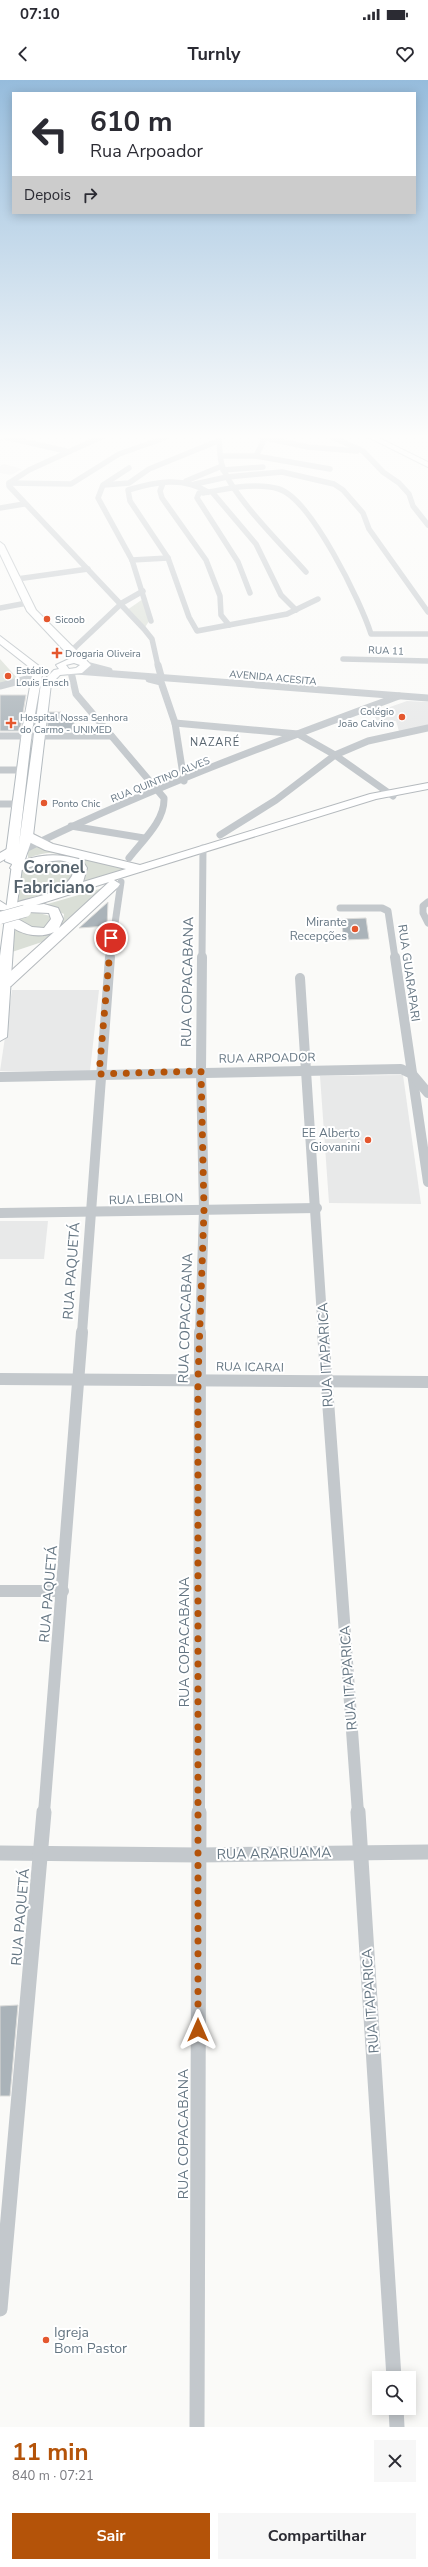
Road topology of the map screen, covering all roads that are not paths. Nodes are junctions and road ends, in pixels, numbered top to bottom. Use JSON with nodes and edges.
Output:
{"nodes":[{"id":1,"x":1,"y":547,"type":"edge"},
{"id":2,"x":65,"y":547,"type":"edge"},
{"id":3,"x":124,"y":547,"type":"edge"},
{"id":4,"x":160,"y":547,"type":"edge"},
{"id":5,"x":196,"y":547,"type":"edge"},
{"id":6,"x":228,"y":547,"type":"edge"},
{"id":7,"x":257,"y":547,"type":"edge"},
{"id":8,"x":284,"y":547,"type":"edge"},
{"id":9,"x":327,"y":547,"type":"edge"},
{"id":10,"x":381,"y":547,"type":"edge"},
{"id":11,"x":168,"y":558,"type":"junction"},
{"id":12,"x":132,"y":560,"type":"junction"},
{"id":13,"x":88,"y":570,"type":"junction"},
{"id":14,"x":306,"y":572,"type":"dead end"},
{"id":15,"x":17,"y":579,"type":"junction"},
{"id":16,"x":143,"y":591,"type":"junction"},
{"id":17,"x":250,"y":593,"type":"dead end"},
{"id":18,"x":318,"y":599,"type":"dead end"},
{"id":19,"x":27,"y":603,"type":"junction"},
{"id":20,"x":122,"y":603,"type":"junction"},
{"id":21,"x":0,"y":608,"type":"edge"},
{"id":22,"x":296,"y":610,"type":"junction"},
{"id":23,"x":428,"y":612,"type":"edge"},
{"id":24,"x":151,"y":620,"type":"dead end"},
{"id":25,"x":229,"y":625,"type":"junction"},
{"id":26,"x":428,"y":634,"type":"edge"},
{"id":27,"x":0,"y":639,"type":"edge"},
{"id":28,"x":70,"y":652,"type":"junction"},
{"id":29,"x":343,"y":658,"type":"dead end"},
{"id":30,"x":428,"y":661,"type":"edge"},
{"id":31,"x":30,"y":663,"type":"junction"},
{"id":32,"x":82,"y":663,"type":"junction"},
{"id":33,"x":68,"y":670,"type":"junction"},
{"id":34,"x":116,"y":673,"type":"junction"},
{"id":35,"x":108,"y":675,"type":"junction"},
{"id":36,"x":38,"y":676,"type":"junction"},
{"id":37,"x":160,"y":676,"type":"junction"},
{"id":38,"x":0,"y":686,"type":"edge"},
{"id":39,"x":399,"y":696,"type":"junction"},
{"id":40,"x":428,"y":698,"type":"edge"},
{"id":41,"x":175,"y":723,"type":"junction"},
{"id":42,"x":428,"y":728,"type":"edge"},
{"id":43,"x":298,"y":734,"type":"junction"},
{"id":44,"x":0,"y":736,"type":"edge"},
{"id":45,"x":27,"y":736,"type":"junction"},
{"id":46,"x":39,"y":736,"type":"junction"},
{"id":47,"x":111,"y":736,"type":"junction"},
{"id":48,"x":335,"y":755,"type":"junction"},
{"id":49,"x":0,"y":770,"type":"edge"},
{"id":50,"x":22,"y":770,"type":"junction"},
{"id":51,"x":184,"y":780,"type":"junction"},
{"id":52,"x":428,"y":786,"type":"edge"},
{"id":53,"x":159,"y":791,"type":"junction"},
{"id":54,"x":395,"y":794,"type":"junction"},
{"id":55,"x":0,"y":804,"type":"edge"},
{"id":56,"x":17,"y":804,"type":"junction"},
{"id":57,"x":71,"y":826,"type":"junction"},
{"id":58,"x":220,"y":835,"type":"dead end"},
{"id":59,"x":144,"y":838,"type":"junction"},
{"id":60,"x":32,"y":840,"type":"junction"},
{"id":61,"x":16,"y":850,"type":"junction"},
{"id":62,"x":204,"y":853,"type":"junction"},
{"id":63,"x":0,"y":858,"type":"edge"},
{"id":64,"x":129,"y":858,"type":"dead end"},
{"id":65,"x":16,"y":868,"type":"junction"},
{"id":66,"x":140,"y":868,"type":"junction"},
{"id":67,"x":117,"y":883,"type":"junction"},
{"id":68,"x":53,"y":896,"type":"junction"},
{"id":69,"x":428,"y":902,"type":"edge"},
{"id":70,"x":25,"y":908,"type":"junction"},
{"id":71,"x":340,"y":908,"type":"dead end"},
{"id":72,"x":3,"y":912,"type":"edge"},
{"id":73,"x":428,"y":923,"type":"edge"},
{"id":74,"x":0,"y":933,"type":"edge"},
{"id":75,"x":300,"y":978,"type":"dead end"},
{"id":76,"x":6,"y":983,"type":"junction"},
{"id":77,"x":0,"y":1037,"type":"edge"},
{"id":78,"x":305,"y":1070,"type":"junction"},
{"id":79,"x":201,"y":1071,"type":"junction"},
{"id":80,"x":99,"y":1074,"type":"junction"},
{"id":81,"x":412,"y":1074,"type":"junction"},
{"id":82,"x":0,"y":1077,"type":"edge"},
{"id":83,"x":428,"y":1093,"type":"edge"},
{"id":84,"x":428,"y":1182,"type":"edge"},
{"id":85,"x":317,"y":1208,"type":"junction"},
{"id":86,"x":204,"y":1210,"type":"junction"},
{"id":87,"x":0,"y":1213,"type":"edge"},
{"id":88,"x":90,"y":1213,"type":"junction"},
{"id":89,"x":0,"y":1378,"type":"edge"},
{"id":90,"x":79,"y":1380,"type":"junction"},
{"id":91,"x":198,"y":1380,"type":"junction"},
{"id":92,"x":326,"y":1381,"type":"junction"},
{"id":93,"x":428,"y":1382,"type":"edge"},
{"id":94,"x":0,"y":1591,"type":"edge"},
{"id":95,"x":63,"y":1591,"type":"junction"},
{"id":96,"x":361,"y":1852,"type":"junction"},
{"id":97,"x":428,"y":1852,"type":"edge"},
{"id":98,"x":0,"y":1853,"type":"edge"},
{"id":99,"x":41,"y":1853,"type":"junction"},
{"id":100,"x":199,"y":1855,"type":"junction"},
{"id":101,"x":5,"y":2199,"type":"edge"},
{"id":102,"x":0,"y":2309,"type":"edge"},
{"id":103,"x":394,"y":2371,"type":"edge"},
{"id":104,"x":396,"y":2415,"type":"edge"},
{"id":105,"x":197,"y":2427,"type":"edge"},
{"id":106,"x":397,"y":2427,"type":"edge"}],
"edges":[{"from":1,"to":15,"type":"main road"},
{"from":2,"to":13,"type":"street"},
{"from":3,"to":12,"type":"street"},
{"from":4,"to":11,"type":"street"},
{"from":5,"to":25,"type":"street"},
{"from":6,"to":17,"type":"street"},
{"from":7,"to":22,"type":"street"},
{"from":8,"to":14,"type":"street"},
{"from":9,"to":26,"type":"street"},
{"from":10,"to":23,"type":"street"},
{"from":11,"to":12,"type":"street"},
{"from":11,"to":25,"type":"street"},
{"from":12,"to":16,"type":"street"},
{"from":13,"to":15,"type":"street"},
{"from":13,"to":20,"type":"street"},
{"from":15,"to":19,"type":"main road"},
{"from":16,"to":20,"type":"street"},
{"from":16,"to":24,"type":"street"},
{"from":18,"to":22,"type":"street"},
{"from":19,"to":21,"type":"street"},
{"from":19,"to":28,"type":"main road"},
{"from":20,"to":28,"type":"street"},
{"from":20,"to":37,"type":"street"},
{"from":22,"to":25,"type":"street"},
{"from":27,"to":31,"type":"main road"},
{"from":28,"to":32,"type":"main road"},
{"from":29,"to":30,"type":"street","name":"RUA 11"},
{"from":31,"to":33,"type":"main road"},
{"from":31,"to":36,"type":"main road"},
{"from":32,"to":33,"type":"main road"},
{"from":32,"to":33,"type":"main road"},
{"from":32,"to":34,"type":"street","name":"AVENIDA ACESITA"},
{"from":33,"to":35,"type":"street","name":"AVENIDA ACESITA"},
{"from":33,"to":36,"type":"main road"},
{"from":33,"to":46,"type":"main road"},
{"from":33,"to":47,"type":"street"},
{"from":34,"to":35,"type":"street","name":"AVENIDA ACESITA"},
{"from":34,"to":37,"type":"street","name":"AVENIDA ACESITA"},
{"from":35,"to":41,"type":"street"},
{"from":36,"to":38,"type":"street"},
{"from":36,"to":45,"type":"main road"},
{"from":37,"to":39,"type":"street","name":"AVENIDA ACESITA"},
{"from":39,"to":40,"type":"street","name":"AVENIDA ACESITA"},
{"from":39,"to":43,"type":"street","name":"RUA QUINTINO ALVES"},
{"from":41,"to":43,"type":"street"},
{"from":41,"to":51,"type":"street"},
{"from":42,"to":48,"type":"street"},
{"from":43,"to":48,"type":"street"},
{"from":43,"to":51,"type":"street","name":"RUA QUINTINO ALVES"},
{"from":44,"to":45,"type":"street"},
{"from":45,"to":46,"type":"street"},
{"from":45,"to":50,"type":"main road"},
{"from":46,"to":47,"type":"street"},
{"from":46,"to":60,"type":"main road"},
{"from":47,"to":53,"type":"street"},
{"from":48,"to":54,"type":"street"},
{"from":48,"to":58,"type":"street"},
{"from":49,"to":50,"type":"street"},
{"from":50,"to":56,"type":"main road"},
{"from":51,"to":53,"type":"street","name":"RUA QUINTINO ALVES"},
{"from":52,"to":54,"type":"main road"},
{"from":53,"to":57,"type":"street","name":"RUA QUINTINO ALVES"},
{"from":53,"to":59,"type":"street"},
{"from":54,"to":62,"type":"main road"},
{"from":55,"to":56,"type":"street"},
{"from":56,"to":61,"type":"main road"},
{"from":57,"to":59,"type":"street"},
{"from":57,"to":60,"type":"street","name":"RUA QUINTINO ALVES"},
{"from":59,"to":64,"type":"street"},
{"from":60,"to":61,"type":"main road"},
{"from":60,"to":66,"type":"main road"},
{"from":61,"to":63,"type":"main road"},
{"from":61,"to":65,"type":"main road"},
{"from":61,"to":72,"type":"main road"},
{"from":62,"to":66,"type":"main road"},
{"from":62,"to":67,"type":"main road"},
{"from":62,"to":79,"type":"street","name":"RUA COPACABANA"},
{"from":65,"to":68,"type":"main road"},
{"from":65,"to":72,"type":"main road"},
{"from":66,"to":68,"type":"main road"},
{"from":67,"to":70,"type":"main road"},
{"from":67,"to":76,"type":"main road"},
{"from":67,"to":80,"type":"street","name":"RUA PAQUETÁ"},
{"from":68,"to":70,"type":"main road"},
{"from":69,"to":73,"type":"street"},
{"from":70,"to":72,"type":"main road","bridge":true},
{"from":70,"to":72,"type":"main road"},
{"from":71,"to":81,"type":"street","name":"RUA GUARAPARI"},
{"from":72,"to":74,"type":"main road"},
{"from":72,"to":76,"type":"main road"},
{"from":75,"to":78,"type":"street","name":"RUA ITAPARICA"},
{"from":76,"to":77,"type":"main road"},
{"from":78,"to":79,"type":"street","name":"RUA ARPOADOR"},
{"from":78,"to":81,"type":"street","name":"RUA ARPOADOR"},
{"from":78,"to":85,"type":"street","name":"RUA ITAPARICA"},
{"from":79,"to":80,"type":"street","name":"RUA ARPOADOR"},
{"from":79,"to":86,"type":"street","name":"RUA COPACABANA"},
{"from":80,"to":82,"type":"street","name":"RUA ARPOADOR"},
{"from":80,"to":88,"type":"street","name":"RUA PAQUETÁ"},
{"from":81,"to":83,"type":"street"},
{"from":81,"to":84,"type":"street","name":"RUA GUARAPARI"},
{"from":85,"to":86,"type":"street","name":"RUA LEBLON"},
{"from":85,"to":92,"type":"street","name":"RUA ITAPARICA"},
{"from":86,"to":88,"type":"street","name":"RUA LEBLON"},
{"from":86,"to":91,"type":"street","name":"RUA COPACABANA"},
{"from":87,"to":88,"type":"street","name":"RUA LEBLON"},
{"from":88,"to":90,"type":"street","name":"RUA PAQUETÁ"},
{"from":89,"to":90,"type":"street","name":"RUA ICARAI"},
{"from":90,"to":91,"type":"street","name":"RUA ICARAI"},
{"from":90,"to":95,"type":"street","name":"RUA PAQUETÁ"},
{"from":91,"to":92,"type":"street","name":"RUA ICARAI"},
{"from":91,"to":100,"type":"street","name":"RUA COPACABANA"},
{"from":92,"to":93,"type":"street","name":"RUA ICARAI"},
{"from":92,"to":96,"type":"street","name":"RUA ITAPARICA"},
{"from":94,"to":95,"type":"street"},
{"from":95,"to":99,"type":"street","name":"RUA PAQUETÁ"},
{"from":96,"to":97,"type":"street","name":"RUA ARARUAMA"},
{"from":96,"to":100,"type":"street","name":"RUA ARARUAMA"},
{"from":96,"to":103,"type":"street","name":"RUA ITAPARICA"},
{"from":98,"to":99,"type":"street","name":"RUA ARARUAMA"},
{"from":99,"to":100,"type":"street","name":"RUA ARARUAMA"},
{"from":99,"to":101,"type":"street","name":"RUA PAQUETÁ"},
{"from":100,"to":105,"type":"street","name":"RUA COPACABANA"},
{"from":101,"to":102,"type":"street","name":"RUA PAQUETÁ"},
{"from":104,"to":106,"type":"street"}]}
